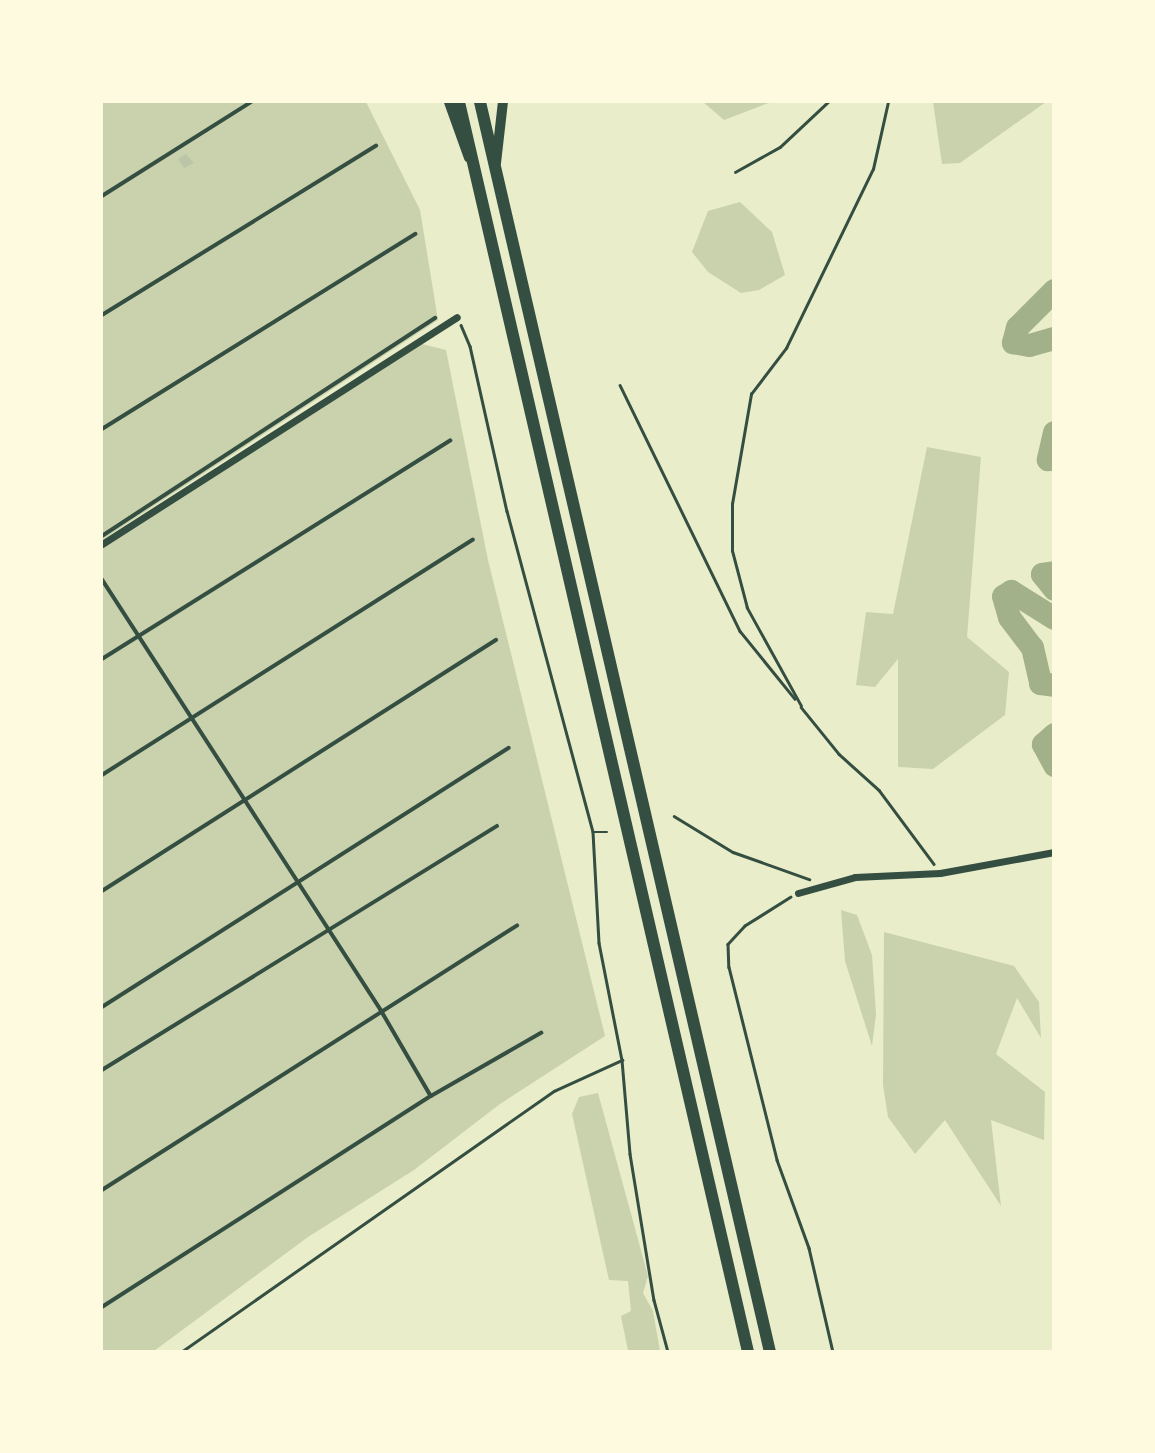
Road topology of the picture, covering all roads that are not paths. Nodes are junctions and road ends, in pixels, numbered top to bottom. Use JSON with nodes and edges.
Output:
{"nodes":[{"id":1,"x":251,"y":102,"type":"edge"},
{"id":2,"x":449,"y":102,"type":"edge"},
{"id":3,"x":459,"y":102,"type":"edge"},
{"id":4,"x":480,"y":102,"type":"edge"},
{"id":5,"x":503,"y":102,"type":"edge"},
{"id":6,"x":376,"y":146,"type":"dead end"},
{"id":7,"x":495,"y":169,"type":"junction"},
{"id":8,"x":475,"y":171,"type":"junction"},
{"id":9,"x":102,"y":196,"type":"edge"},
{"id":10,"x":415,"y":234,"type":"dead end"},
{"id":11,"x":102,"y":315,"type":"edge"},
{"id":12,"x":457,"y":317,"type":"road end"},
{"id":13,"x":435,"y":318,"type":"dead end"},
{"id":14,"x":102,"y":429,"type":"edge"},
{"id":15,"x":450,"y":441,"type":"dead end"},
{"id":16,"x":102,"y":537,"type":"edge"},
{"id":17,"x":473,"y":540,"type":"dead end"},
{"id":18,"x":102,"y":544,"type":"edge"},
{"id":19,"x":102,"y":579,"type":"edge"},
{"id":20,"x":139,"y":636,"type":"junction"},
{"id":21,"x":496,"y":640,"type":"dead end"},
{"id":22,"x":102,"y":659,"type":"edge"},
{"id":23,"x":192,"y":718,"type":"junction"},
{"id":24,"x":509,"y":748,"type":"dead end"},
{"id":25,"x":102,"y":775,"type":"edge"},
{"id":26,"x":245,"y":799,"type":"junction"},
{"id":27,"x":496,"y":826,"type":"dead end"},
{"id":28,"x":1054,"y":852,"type":"edge"},
{"id":29,"x":298,"y":882,"type":"junction"},
{"id":30,"x":102,"y":891,"type":"edge"},
{"id":31,"x":798,"y":892,"type":"road end"},
{"id":32,"x":517,"y":926,"type":"dead end"},
{"id":33,"x":328,"y":928,"type":"junction"},
{"id":34,"x":102,"y":1007,"type":"edge"},
{"id":35,"x":381,"y":1010,"type":"junction"},
{"id":36,"x":541,"y":1032,"type":"dead end"},
{"id":37,"x":102,"y":1070,"type":"edge"},
{"id":38,"x":431,"y":1096,"type":"junction"},
{"id":39,"x":102,"y":1190,"type":"edge"},
{"id":40,"x":102,"y":1307,"type":"edge"},
{"id":41,"x":748,"y":1352,"type":"edge"},
{"id":42,"x":769,"y":1352,"type":"edge"}],
"edges":[{"from":1,"to":9,"type":"lane"},
{"from":2,"to":8,"type":"main road"},
{"from":3,"to":8,"type":"highway"},
{"from":4,"to":7,"type":"highway"},
{"from":5,"to":7,"type":"main road"},
{"from":6,"to":11,"type":"lane"},
{"from":7,"to":42,"type":"highway"},
{"from":8,"to":41,"type":"highway"},
{"from":10,"to":14,"type":"lane"},
{"from":12,"to":18,"type":"street"},
{"from":13,"to":16,"type":"lane"},
{"from":15,"to":20,"type":"lane"},
{"from":17,"to":23,"type":"lane"},
{"from":19,"to":20,"type":"lane"},
{"from":20,"to":22,"type":"lane"},
{"from":20,"to":23,"type":"lane"},
{"from":21,"to":26,"type":"lane"},
{"from":23,"to":25,"type":"lane"},
{"from":23,"to":26,"type":"lane"},
{"from":24,"to":29,"type":"lane"},
{"from":26,"to":29,"type":"lane"},
{"from":26,"to":30,"type":"lane"},
{"from":27,"to":33,"type":"lane"},
{"from":28,"to":31,"type":"street"},
{"from":29,"to":33,"type":"lane"},
{"from":29,"to":34,"type":"lane"},
{"from":32,"to":35,"type":"lane"},
{"from":33,"to":35,"type":"lane"},
{"from":33,"to":37,"type":"lane"},
{"from":35,"to":38,"type":"lane"},
{"from":35,"to":39,"type":"lane"},
{"from":36,"to":38,"type":"lane"},
{"from":38,"to":40,"type":"lane"}]}
